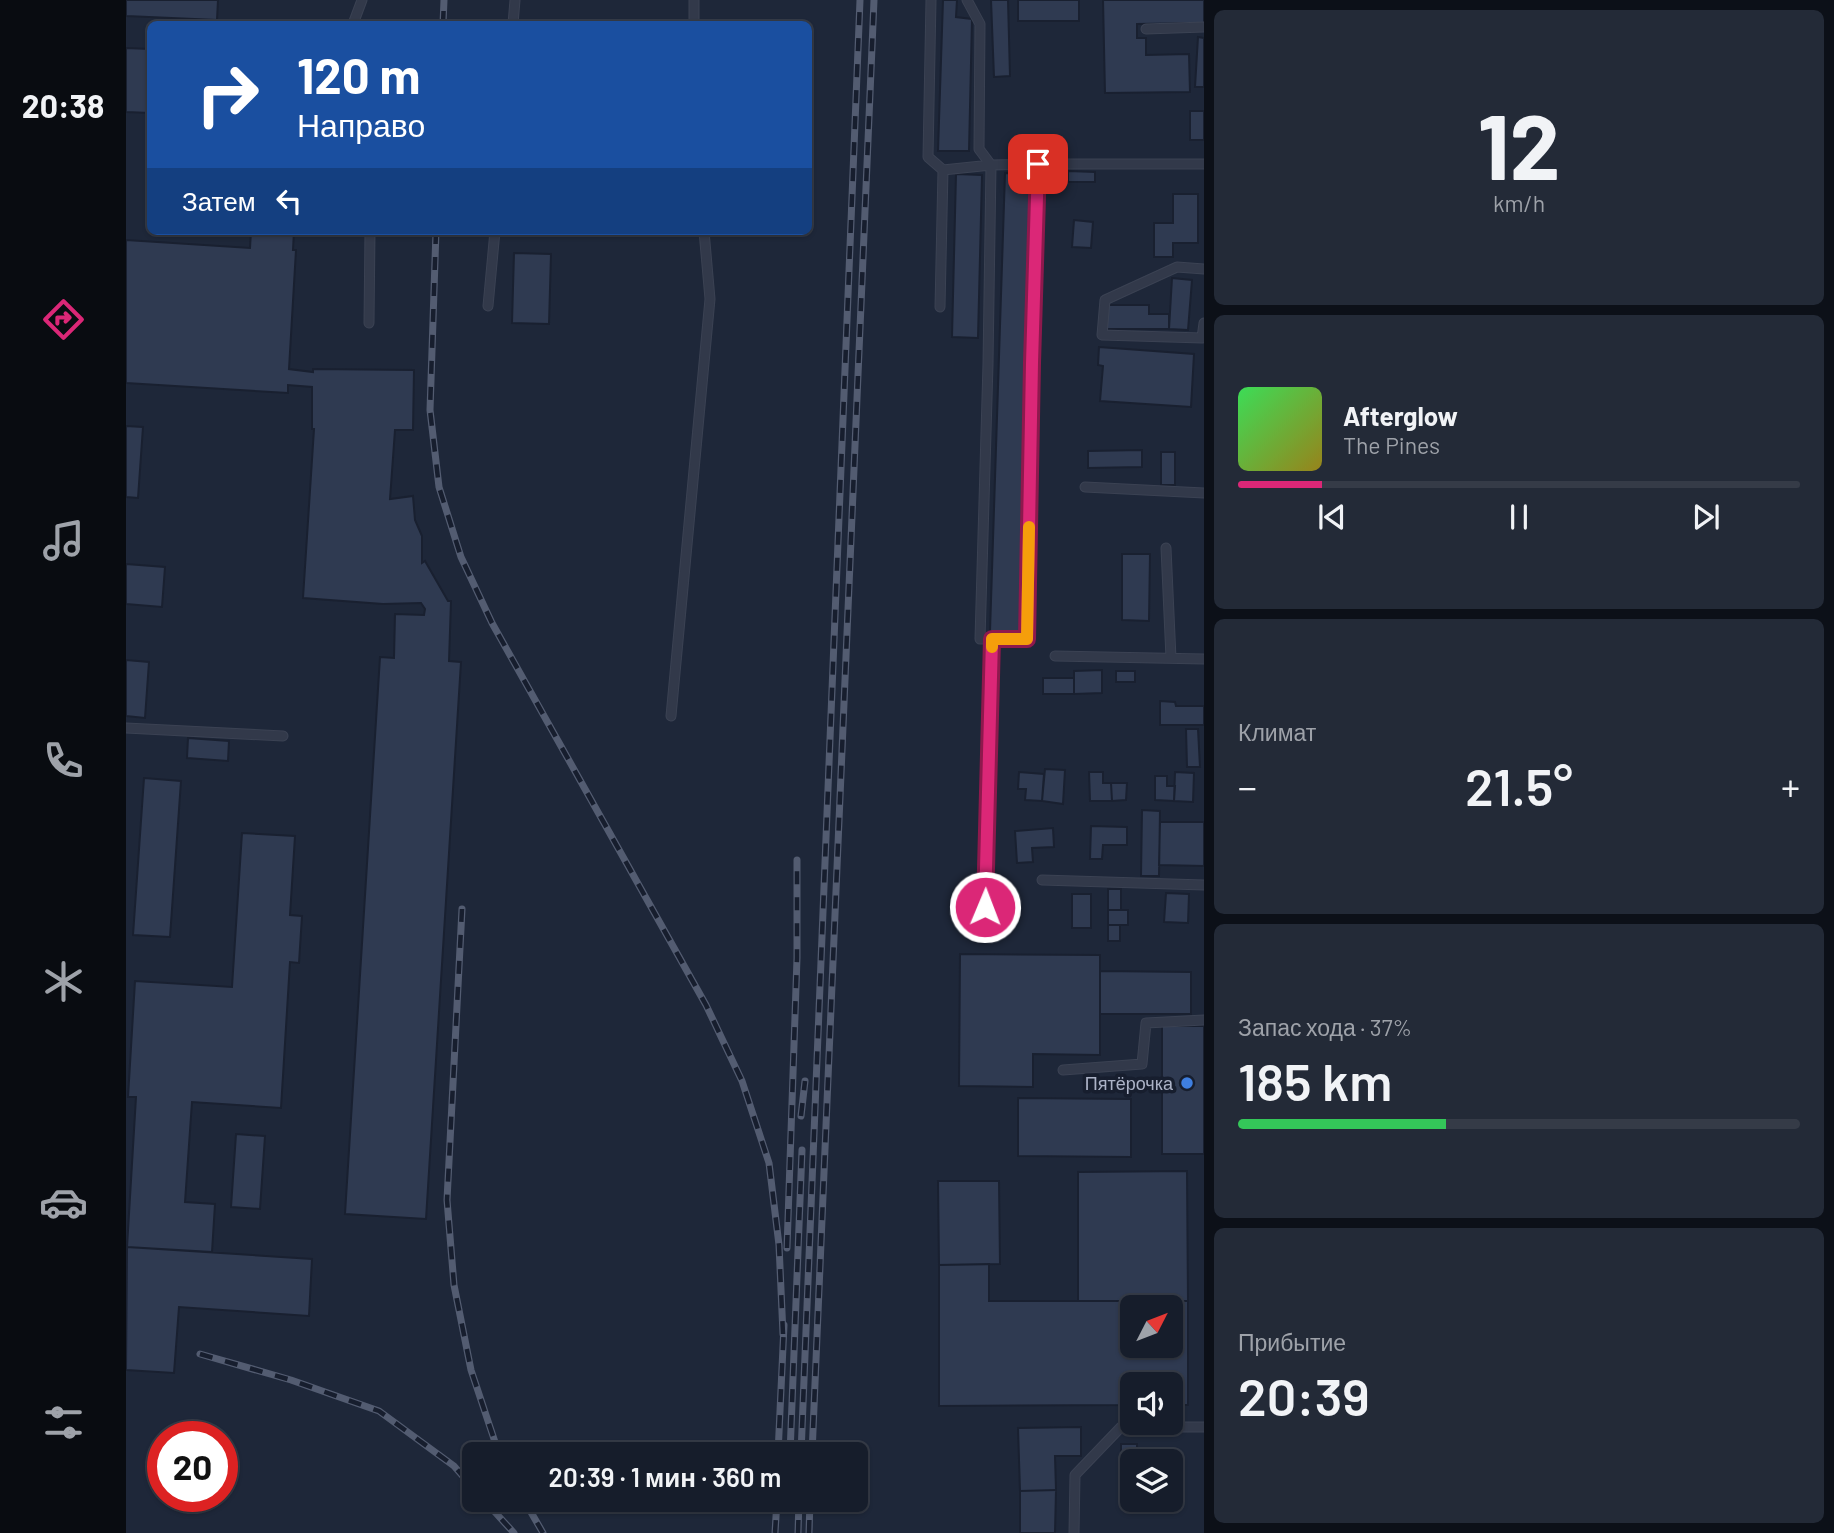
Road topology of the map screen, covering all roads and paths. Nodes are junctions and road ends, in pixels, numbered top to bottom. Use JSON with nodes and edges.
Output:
{"nodes":[{"id":1,"x":362,"y":0,"type":"edge"},
{"id":2,"x":515,"y":0,"type":"edge"},
{"id":3,"x":694,"y":0,"type":"edge"},
{"id":4,"x":931,"y":0,"type":"edge"},
{"id":5,"x":967,"y":0,"type":"edge"},
{"id":6,"x":355,"y":21,"type":"edge"},
{"id":7,"x":513,"y":21,"type":"edge"},
{"id":8,"x":694,"y":21,"type":"edge"},
{"id":9,"x":1204,"y":27,"type":"edge"},
{"id":10,"x":1146,"y":29,"type":"dead end"},
{"id":11,"x":1038,"y":164,"type":"junction"},
{"id":12,"x":1204,"y":164,"type":"edge"},
{"id":13,"x":990,"y":165,"type":"junction"},
{"id":14,"x":943,"y":170,"type":"junction"},
{"id":15,"x":370,"y":235,"type":"edge"},
{"id":16,"x":495,"y":235,"type":"edge"},
{"id":17,"x":704,"y":235,"type":"edge"},
{"id":18,"x":1204,"y":269,"type":"edge"},
{"id":19,"x":488,"y":306,"type":"dead end"},
{"id":20,"x":940,"y":307,"type":"dead end"},
{"id":21,"x":369,"y":323,"type":"dead end"},
{"id":22,"x":1204,"y":323,"type":"edge"},
{"id":23,"x":1085,"y":488,"type":"dead end"},
{"id":24,"x":1204,"y":493,"type":"edge"},
{"id":25,"x":1166,"y":548,"type":"dead end"},
{"id":26,"x":992,"y":639,"type":"junction"},
{"id":27,"x":1055,"y":656,"type":"dead end"},
{"id":28,"x":1171,"y":658,"type":"junction"},
{"id":29,"x":1204,"y":659,"type":"edge"},
{"id":30,"x":671,"y":716,"type":"dead end"},
{"id":31,"x":126,"y":728,"type":"edge"},
{"id":32,"x":283,"y":736,"type":"dead end"},
{"id":33,"x":1042,"y":880,"type":"dead end"},
{"id":34,"x":1204,"y":885,"type":"edge"},
{"id":35,"x":985,"y":907,"type":"dead end"},
{"id":36,"x":1204,"y":1020,"type":"edge"},
{"id":37,"x":1063,"y":1070,"type":"dead end"},
{"id":38,"x":1204,"y":1427,"type":"edge"},
{"id":39,"x":1074,"y":1533,"type":"edge"}],
"edges":[{"from":1,"to":6,"type":"lane"},
{"from":2,"to":7,"type":"lane"},
{"from":3,"to":8,"type":"lane"},
{"from":4,"to":14,"type":"lane"},
{"from":5,"to":13,"type":"lane"},
{"from":9,"to":10,"type":"lane"},
{"from":11,"to":12,"type":"lane"},
{"from":11,"to":13,"type":"lane"},
{"from":11,"to":26,"type":"lane"},
{"from":13,"to":14,"type":"lane"},
{"from":13,"to":26,"type":"lane"},
{"from":14,"to":20,"type":"lane"},
{"from":15,"to":21,"type":"lane"},
{"from":16,"to":19,"type":"lane"},
{"from":17,"to":30,"type":"lane"},
{"from":18,"to":22,"type":"lane"},
{"from":23,"to":24,"type":"lane"},
{"from":25,"to":28,"type":"lane"},
{"from":26,"to":35,"type":"lane"},
{"from":27,"to":28,"type":"lane"},
{"from":28,"to":29,"type":"lane"},
{"from":31,"to":32,"type":"lane"},
{"from":33,"to":34,"type":"lane"},
{"from":36,"to":37,"type":"lane"},
{"from":38,"to":39,"type":"lane"}]}
